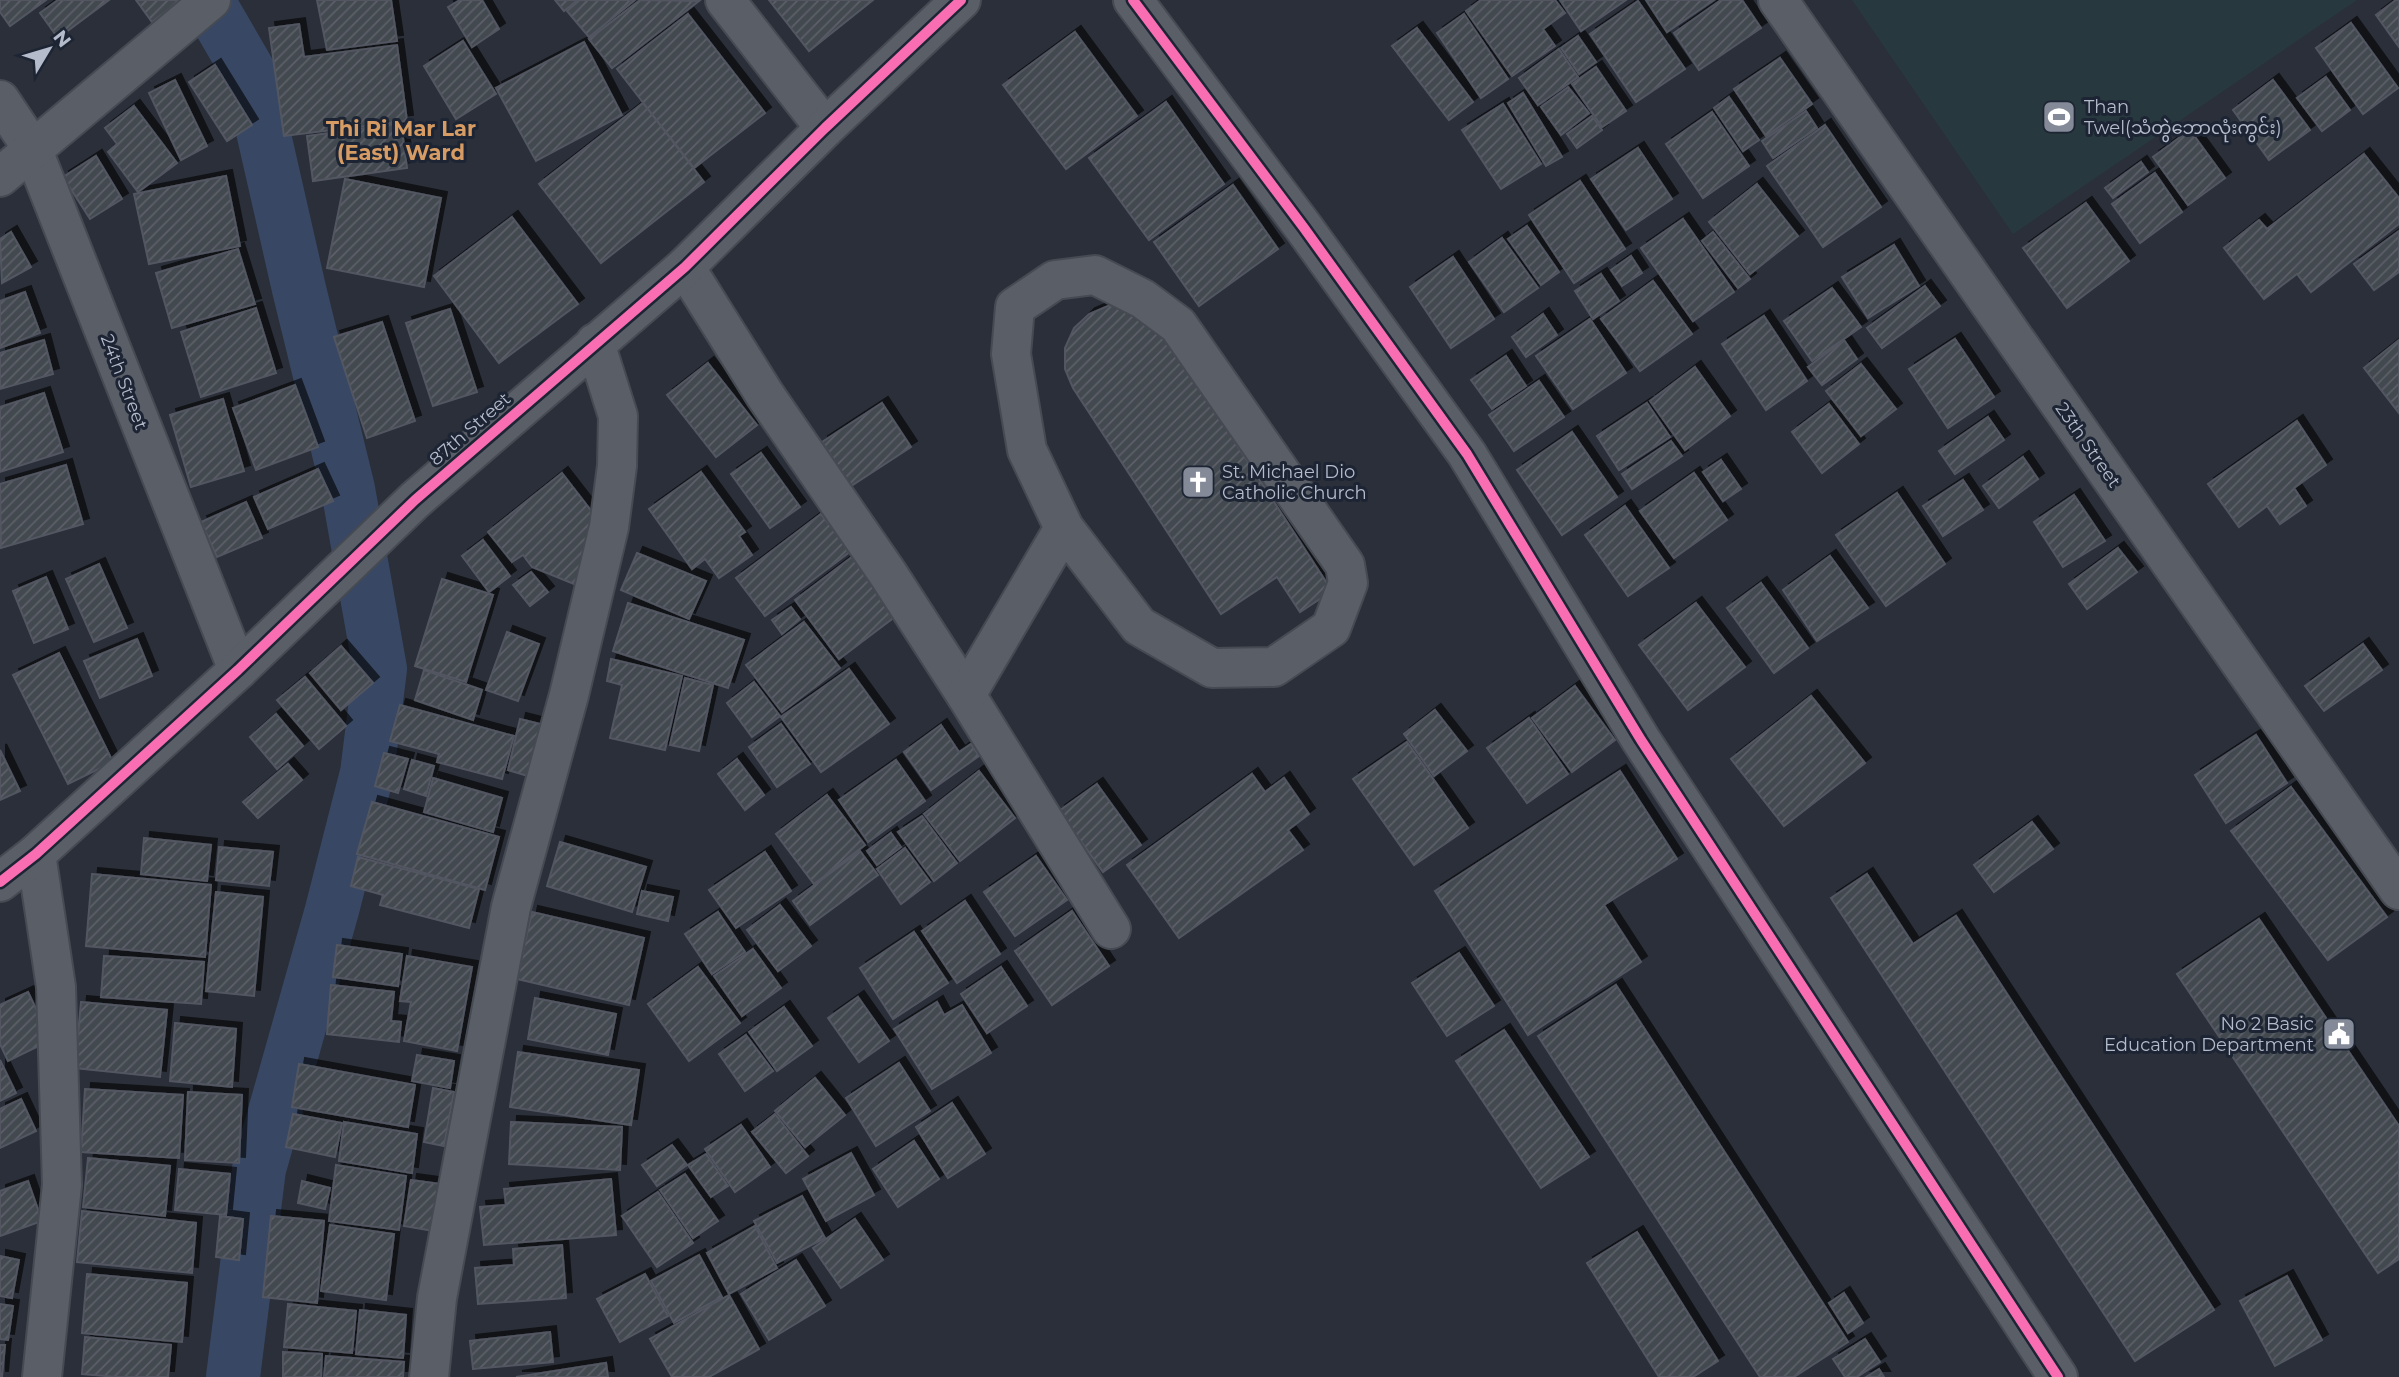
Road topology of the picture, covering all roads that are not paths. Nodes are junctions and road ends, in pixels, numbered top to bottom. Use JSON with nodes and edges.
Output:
{"nodes":[{"id":1,"x":211,"y":0,"type":"edge"},
{"id":2,"x":725,"y":0,"type":"edge"},
{"id":3,"x":961,"y":0,"type":"edge"},
{"id":4,"x":1133,"y":0,"type":"edge"},
{"id":5,"x":1778,"y":0,"type":"edge"},
{"id":6,"x":0,"y":100,"type":"edge"},
{"id":7,"x":825,"y":128,"type":"junction"},
{"id":8,"x":32,"y":148,"type":"junction"},
{"id":9,"x":0,"y":177,"type":"edge"},
{"id":10,"x":684,"y":267,"type":"junction"},
{"id":11,"x":595,"y":343,"type":"junction"},
{"id":12,"x":1064,"y":528,"type":"junction"},
{"id":13,"x":238,"y":670,"type":"junction"},
{"id":14,"x":966,"y":695,"type":"junction"},
{"id":15,"x":36,"y":854,"type":"junction"},
{"id":16,"x":0,"y":882,"type":"edge"},
{"id":17,"x":2399,"y":890,"type":"edge"},
{"id":18,"x":1111,"y":929,"type":"dead end"},
{"id":19,"x":42,"y":1377,"type":"edge"},
{"id":20,"x":429,"y":1377,"type":"edge"},
{"id":21,"x":2058,"y":1377,"type":"edge"}],
"edges":[{"from":1,"to":8,"type":"street"},
{"from":2,"to":7,"type":"street"},
{"from":3,"to":7,"type":"street","name":"87th Street"},
{"from":4,"to":21,"type":"street"},
{"from":5,"to":17,"type":"street","name":"23th Street"},
{"from":6,"to":8,"type":"street","name":"24th Street"},
{"from":7,"to":10,"type":"street","name":"87th Street"},
{"from":8,"to":9,"type":"street"},
{"from":8,"to":13,"type":"street","name":"24th Street"},
{"from":10,"to":11,"type":"street","name":"87th Street"},
{"from":10,"to":14,"type":"street"},
{"from":11,"to":13,"type":"street","name":"87th Street"},
{"from":11,"to":20,"type":"street"},
{"from":12,"to":12,"type":"street"},
{"from":12,"to":14,"type":"street"},
{"from":13,"to":15,"type":"street","name":"87th Street"},
{"from":14,"to":18,"type":"street"},
{"from":15,"to":16,"type":"street","name":"87th Street"},
{"from":15,"to":19,"type":"street"}]}
